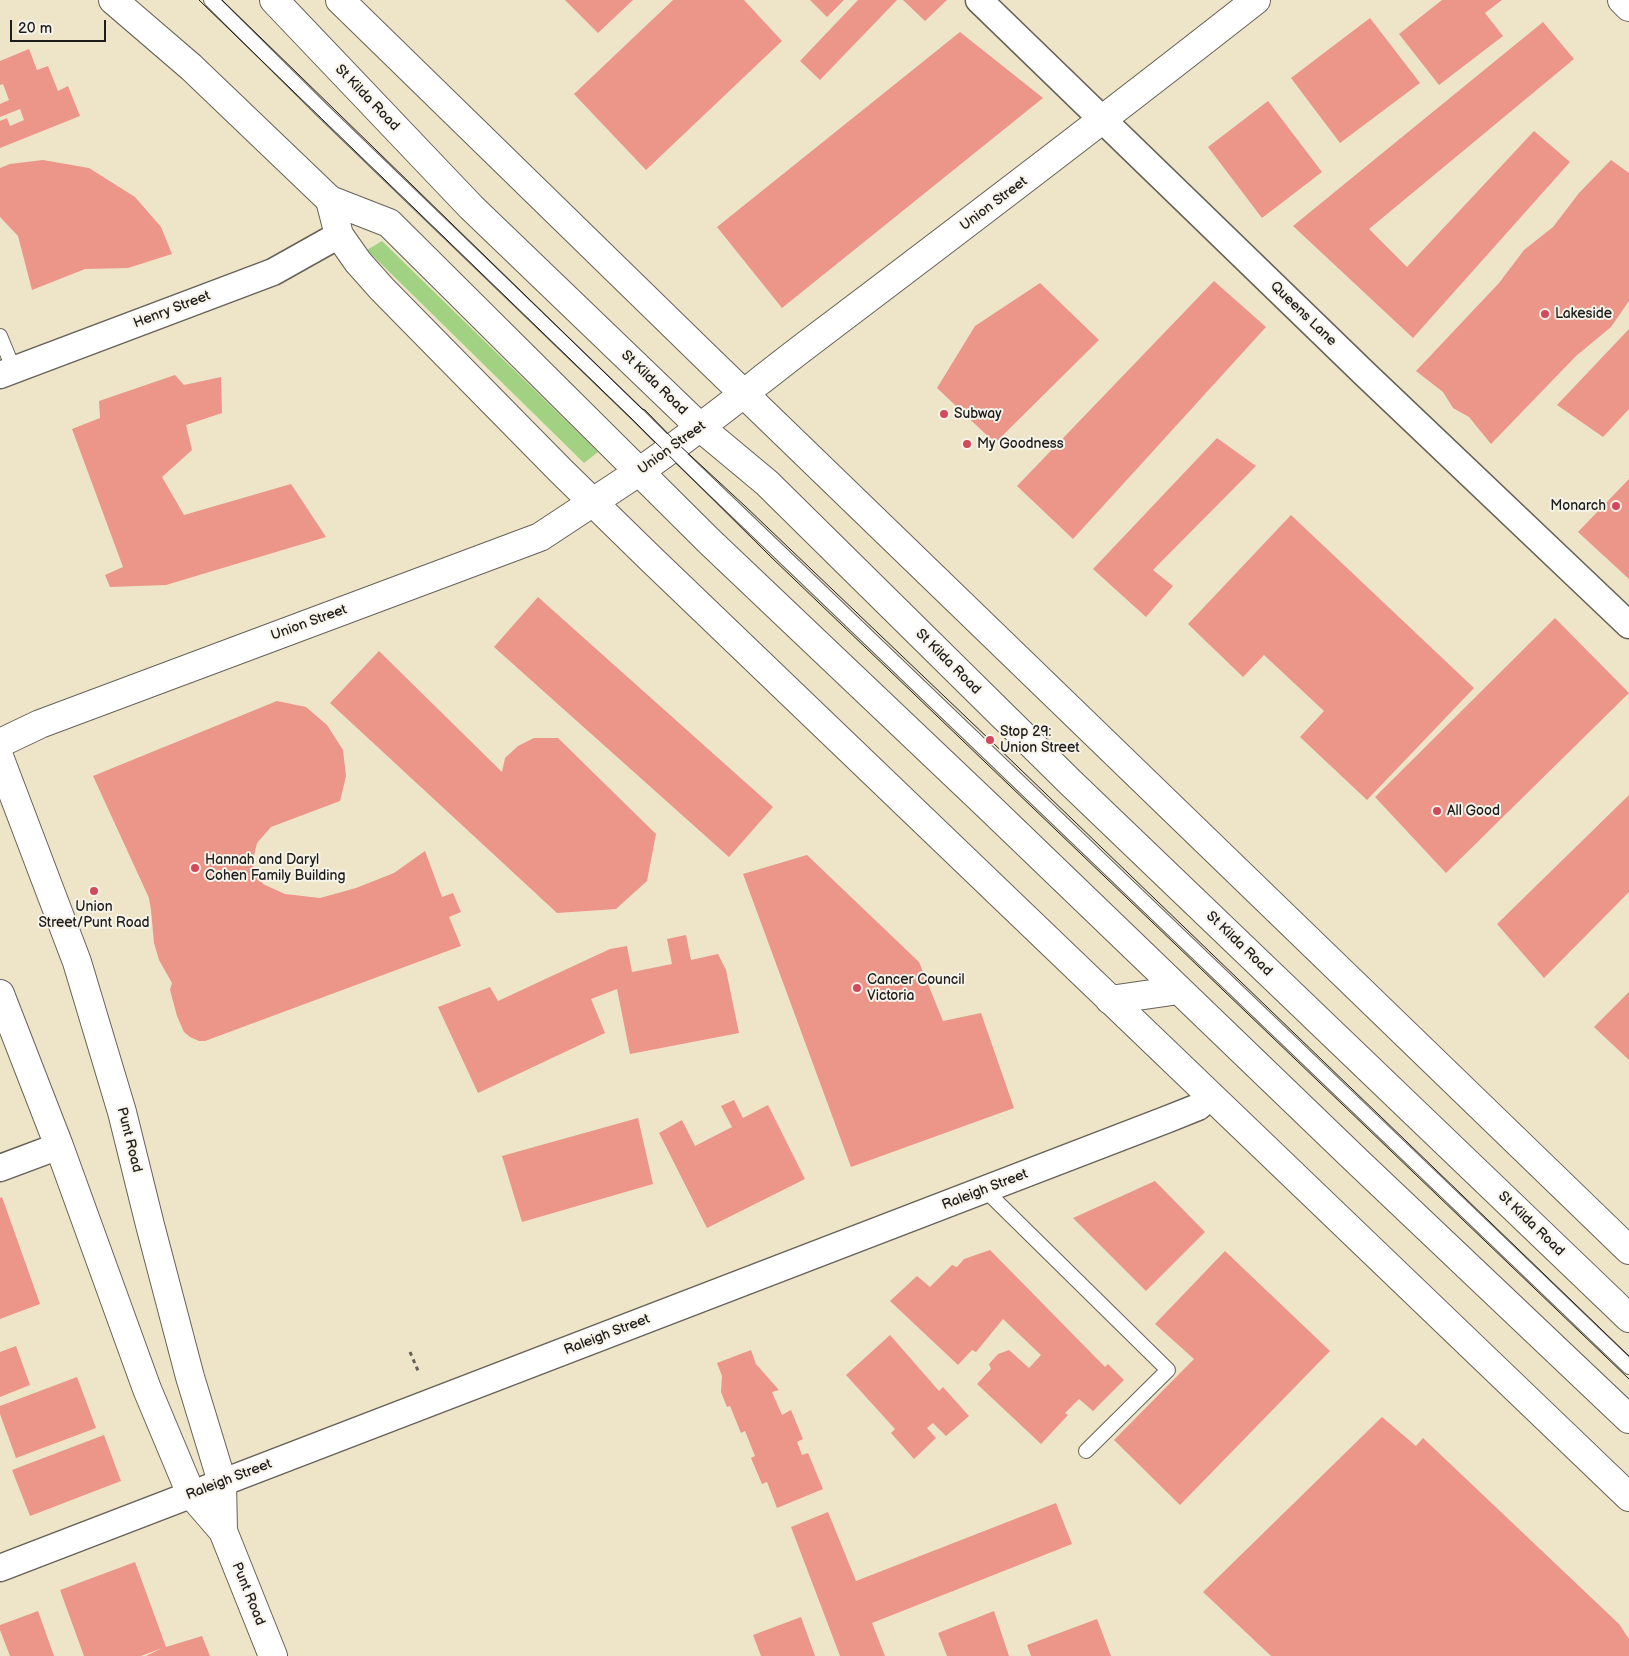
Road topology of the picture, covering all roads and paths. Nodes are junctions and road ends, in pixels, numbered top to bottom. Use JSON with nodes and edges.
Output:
{"nodes":[{"id":1,"x":113,"y":0,"type":"edge"},
{"id":2,"x":210,"y":0,"type":"edge"},
{"id":3,"x":274,"y":0,"type":"edge"},
{"id":4,"x":340,"y":0,"type":"edge"},
{"id":5,"x":979,"y":0,"type":"edge"},
{"id":6,"x":1256,"y":0,"type":"edge"},
{"id":7,"x":1622,"y":0,"type":"edge"},
{"id":8,"x":1629,"y":6,"type":"edge"},
{"id":9,"x":1104,"y":120,"type":"junction"},
{"id":10,"x":330,"y":200,"type":"junction"},
{"id":11,"x":339,"y":235,"type":"junction"},
{"id":12,"x":0,"y":336,"type":"edge"},
{"id":13,"x":7,"y":372,"type":"edge"},
{"id":14,"x":744,"y":394,"type":"junction"},
{"id":15,"x":701,"y":428,"type":"junction"},
{"id":16,"x":672,"y":450,"type":"junction"},
{"id":17,"x":640,"y":471,"type":"junction"},
{"id":18,"x":594,"y":503,"type":"junction"},
{"id":19,"x":1629,"y":625,"type":"edge"},
{"id":20,"x":0,"y":743,"type":"edge"},
{"id":21,"x":0,"y":759,"type":"edge"},
{"id":22,"x":1178,"y":990,"type":"junction"},
{"id":23,"x":0,"y":994,"type":"edge"},
{"id":24,"x":1110,"y":1000,"type":"junction"},
{"id":25,"x":1211,"y":1096,"type":"junction"},
{"id":26,"x":58,"y":1146,"type":"junction"},
{"id":27,"x":0,"y":1168,"type":"edge"},
{"id":28,"x":985,"y":1190,"type":"junction"},
{"id":29,"x":1629,"y":1250,"type":"edge"},
{"id":30,"x":1629,"y":1318,"type":"edge"},
{"id":31,"x":410,"y":1352,"type":"dead end"},
{"id":32,"x":1629,"y":1367,"type":"edge"},
{"id":33,"x":419,"y":1373,"type":"dead end"},
{"id":34,"x":1629,"y":1419,"type":"edge"},
{"id":35,"x":1086,"y":1451,"type":"dead end"},
{"id":36,"x":222,"y":1482,"type":"junction"},
{"id":37,"x":191,"y":1494,"type":"junction"},
{"id":38,"x":1629,"y":1497,"type":"edge"},
{"id":39,"x":223,"y":1531,"type":"junction"},
{"id":40,"x":0,"y":1568,"type":"edge"},
{"id":41,"x":273,"y":1656,"type":"edge"}],
"edges":[{"from":1,"to":10,"type":"main road"},
{"from":2,"to":16,"type":"lane"},
{"from":3,"to":15,"type":"main road","name":"St Kilda Road"},
{"from":4,"to":14,"type":"main road"},
{"from":5,"to":9,"type":"street","name":"Queens Lane"},
{"from":6,"to":9,"type":"main road","name":"Union Street"},
{"from":7,"to":8,"type":"main road"},
{"from":9,"to":14,"type":"main road","name":"Union Street"},
{"from":9,"to":19,"type":"street","name":"Queens Lane"},
{"from":10,"to":11,"type":"main road"},
{"from":10,"to":17,"type":"main road"},
{"from":11,"to":13,"type":"street","name":"Henry Street"},
{"from":11,"to":18,"type":"main road"},
{"from":12,"to":13,"type":"lane"},
{"from":14,"to":15,"type":"main road","name":"Union Street"},
{"from":14,"to":29,"type":"main road"},
{"from":15,"to":16,"type":"main road","name":"Union Street"},
{"from":15,"to":30,"type":"main road","name":"St Kilda Road"},
{"from":16,"to":17,"type":"main road","name":"Union Street"},
{"from":16,"to":32,"type":"lane"},
{"from":17,"to":18,"type":"main road","name":"Union Street"},
{"from":17,"to":22,"type":"main road"},
{"from":18,"to":20,"type":"main road","name":"Union Street"},
{"from":18,"to":24,"type":"main road"},
{"from":21,"to":36,"type":"main road","name":"Punt Road"},
{"from":22,"to":24,"type":"main road"},
{"from":22,"to":34,"type":"main road"},
{"from":23,"to":26,"type":"main road","name":"Punt Road"},
{"from":24,"to":25,"type":"main road"},
{"from":25,"to":28,"type":"street","name":"Raleigh Street"},
{"from":25,"to":38,"type":"main road"},
{"from":26,"to":27,"type":"street"},
{"from":26,"to":37,"type":"main road","name":"Punt Road"},
{"from":28,"to":35,"type":"lane"},
{"from":28,"to":36,"type":"street","name":"Raleigh Street"},
{"from":31,"to":33,"type":"path"},
{"from":36,"to":37,"type":"street","name":"Raleigh Street"},
{"from":36,"to":39,"type":"main road","name":"Punt Road"},
{"from":37,"to":39,"type":"main road","name":"Punt Road"},
{"from":37,"to":40,"type":"street","name":"Raleigh Street"},
{"from":39,"to":41,"type":"main road","name":"Punt Road"}]}
